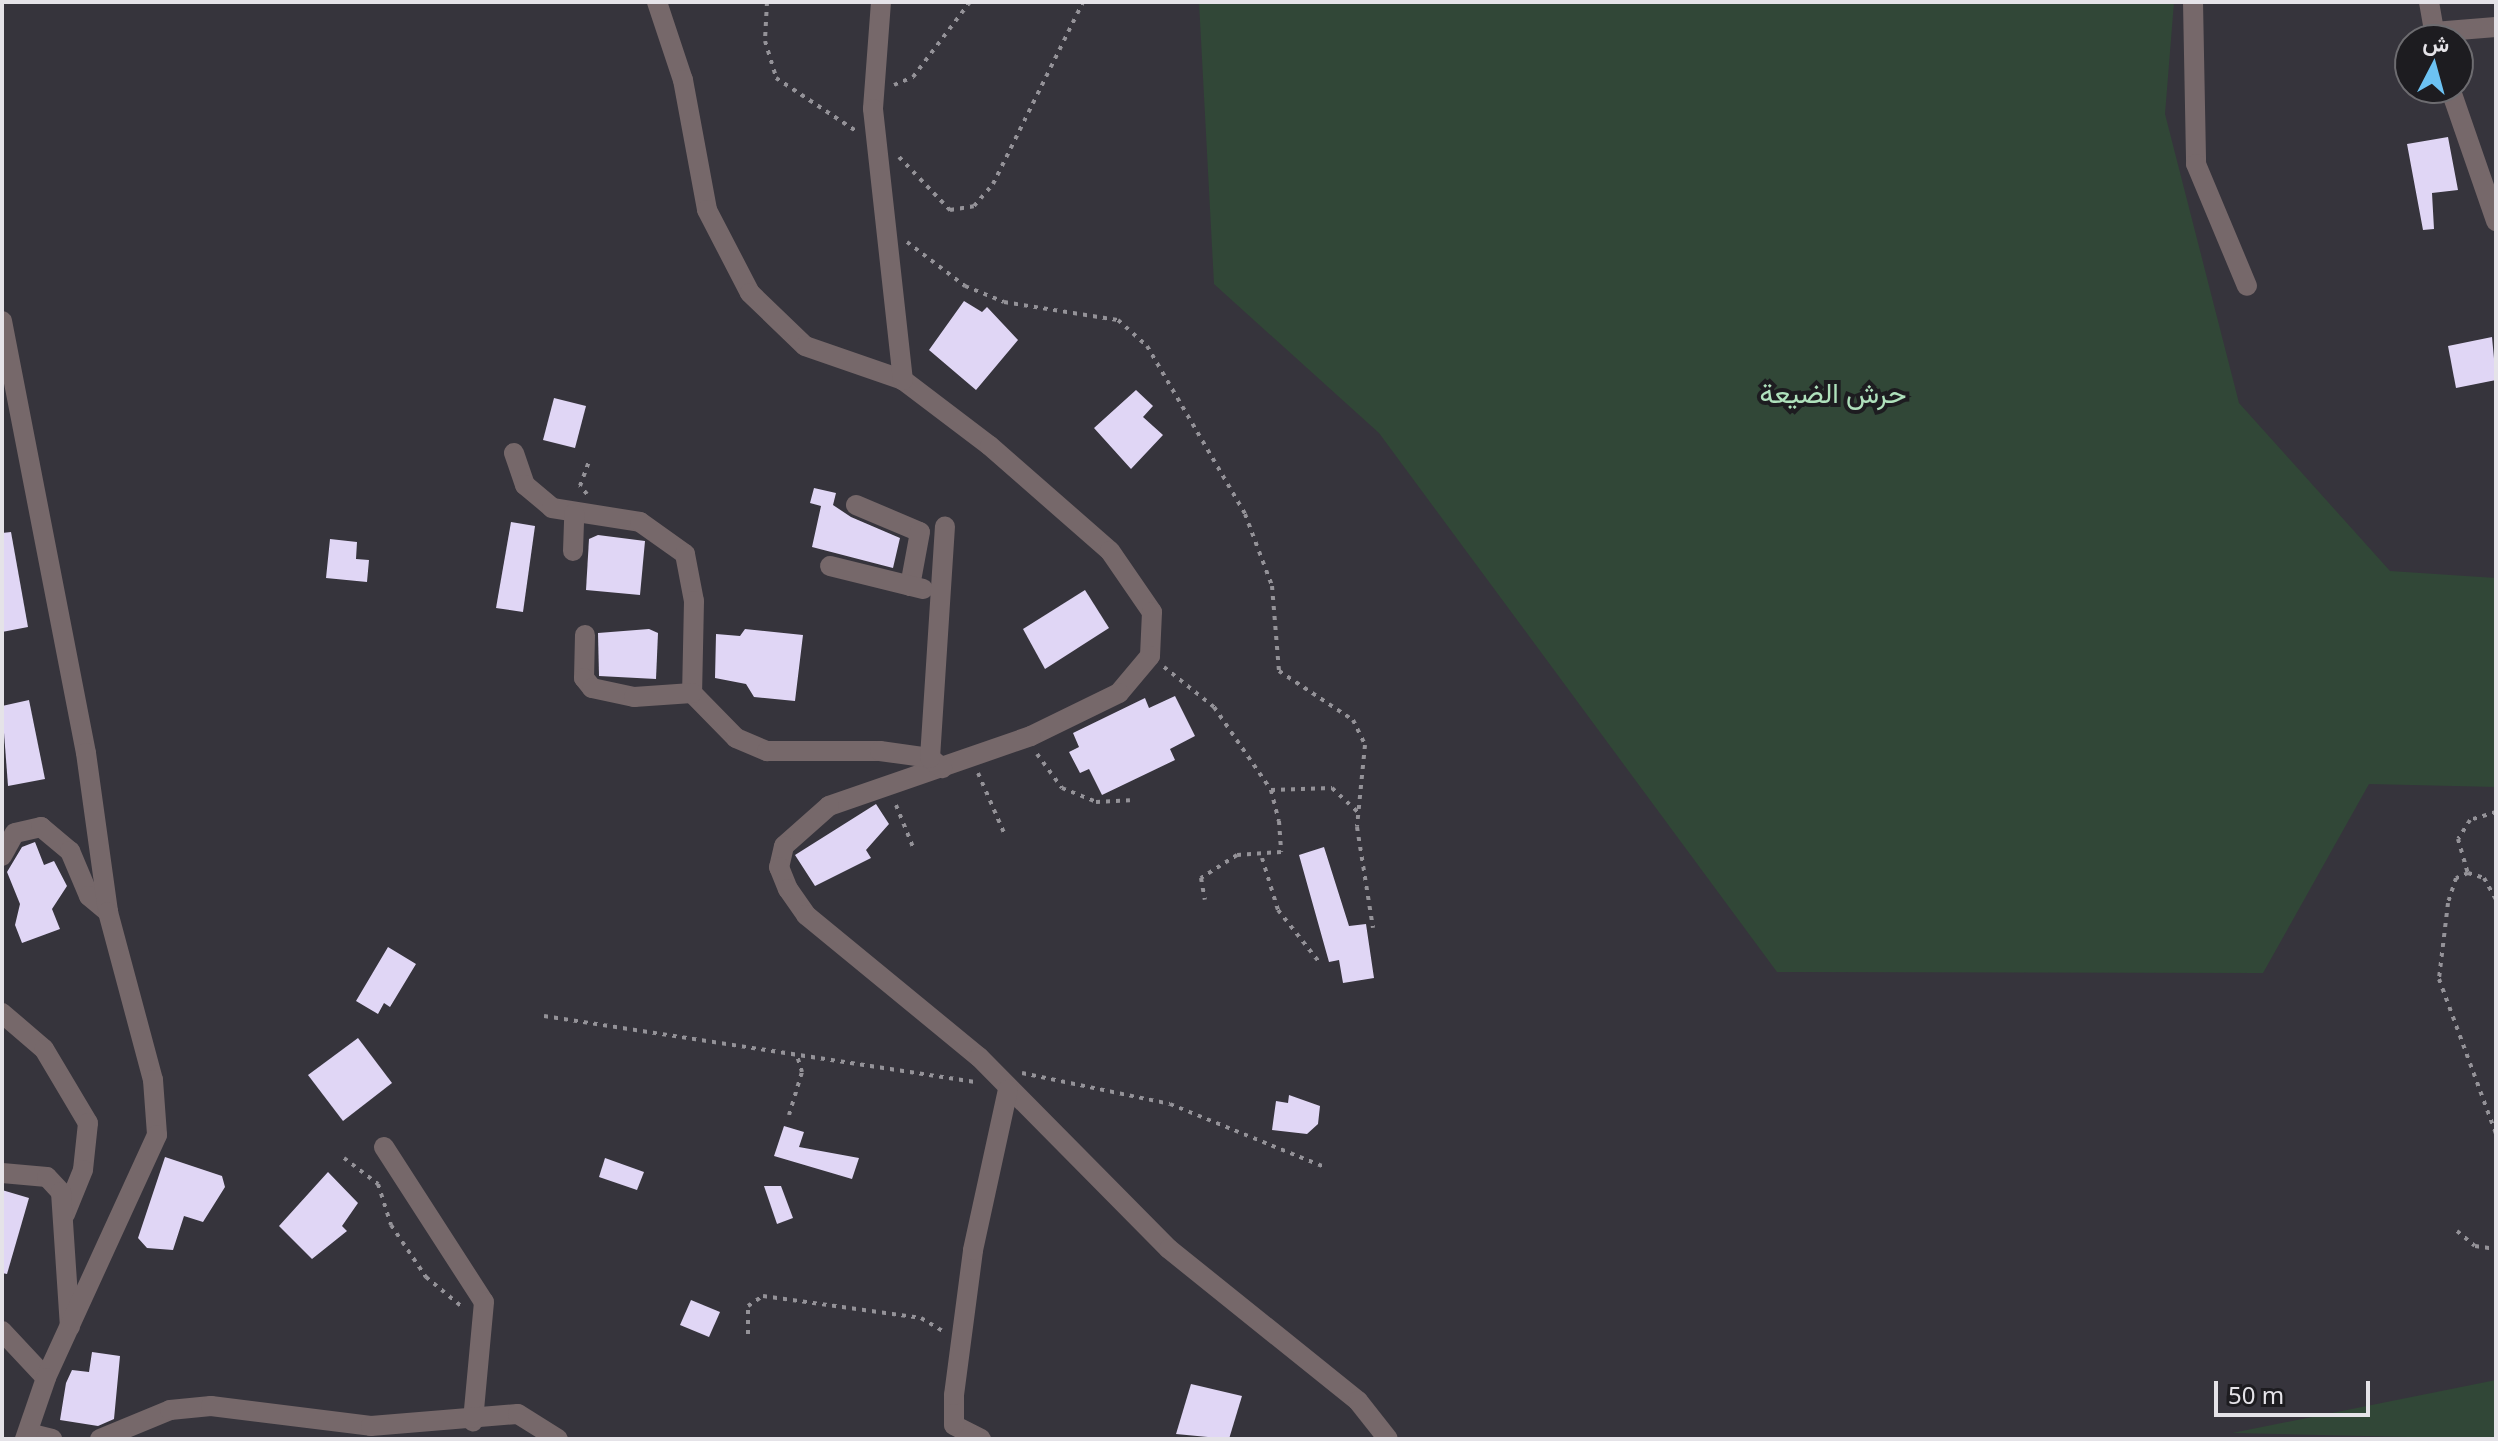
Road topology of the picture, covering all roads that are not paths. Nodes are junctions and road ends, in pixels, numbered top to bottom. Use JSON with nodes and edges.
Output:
{"nodes":[{"id":1,"x":657,"y":2,"type":"edge"},
{"id":2,"x":881,"y":2,"type":"edge"},
{"id":3,"x":2193,"y":2,"type":"edge"},
{"id":4,"x":2429,"y":2,"type":"edge"},
{"id":5,"x":2433,"y":24,"type":"edge"},
{"id":6,"x":2496,"y":27,"type":"edge"},
{"id":7,"x":2474,"y":30,"type":"edge"},
{"id":8,"x":2456,"y":104,"type":"edge"},
{"id":9,"x":2496,"y":221,"type":"edge"},
{"id":10,"x":2247,"y":286,"type":"dead end"},
{"id":11,"x":2,"y":321,"type":"edge"},
{"id":12,"x":903,"y":380,"type":"junction"},
{"id":13,"x":514,"y":453,"type":"dead end"},
{"id":14,"x":856,"y":505,"type":"dead end"},
{"id":15,"x":574,"y":513,"type":"junction"},
{"id":16,"x":945,"y":526,"type":"dead end"},
{"id":17,"x":573,"y":551,"type":"dead end"},
{"id":18,"x":830,"y":566,"type":"dead end"},
{"id":19,"x":910,"y":586,"type":"junction"},
{"id":20,"x":939,"y":593,"type":"junction"},
{"id":21,"x":585,"y":635,"type":"dead end"},
{"id":22,"x":692,"y":693,"type":"junction"},
{"id":23,"x":936,"y":763,"type":"junction"},
{"id":24,"x":2,"y":856,"type":"edge"},
{"id":25,"x":108,"y":912,"type":"junction"},
{"id":26,"x":2,"y":1013,"type":"edge"},
{"id":27,"x":1002,"y":1083,"type":"junction"},
{"id":28,"x":384,"y":1147,"type":"dead end"},
{"id":29,"x":2,"y":1173,"type":"edge"},
{"id":30,"x":65,"y":1214,"type":"junction"},
{"id":31,"x":70,"y":1327,"type":"junction"},
{"id":32,"x":2,"y":1331,"type":"edge"},
{"id":33,"x":46,"y":1378,"type":"junction"},
{"id":34,"x":473,"y":1421,"type":"junction"},
{"id":35,"x":27,"y":1436,"type":"edge"},
{"id":36,"x":52,"y":1439,"type":"edge"},
{"id":37,"x":100,"y":1439,"type":"edge"},
{"id":38,"x":558,"y":1439,"type":"edge"},
{"id":39,"x":981,"y":1439,"type":"edge"},
{"id":40,"x":1388,"y":1439,"type":"edge"}],
"edges":[{"from":1,"to":12,"type":"street"},
{"from":2,"to":12,"type":"street"},
{"from":3,"to":10,"type":"street"},
{"from":4,"to":5,"type":"street"},
{"from":6,"to":7,"type":"street"},
{"from":8,"to":9,"type":"street"},
{"from":11,"to":25,"type":"street"},
{"from":12,"to":23,"type":"street"},
{"from":13,"to":15,"type":"street"},
{"from":14,"to":19,"type":"street"},
{"from":15,"to":17,"type":"street"},
{"from":15,"to":22,"type":"street"},
{"from":16,"to":20,"type":"street"},
{"from":18,"to":19,"type":"street"},
{"from":19,"to":20,"type":"street"},
{"from":20,"to":23,"type":"street"},
{"from":21,"to":22,"type":"street"},
{"from":22,"to":23,"type":"street"},
{"from":23,"to":27,"type":"street"},
{"from":24,"to":25,"type":"street"},
{"from":25,"to":31,"type":"street"},
{"from":26,"to":30,"type":"street"},
{"from":27,"to":39,"type":"street"},
{"from":27,"to":40,"type":"street"},
{"from":28,"to":34,"type":"street"},
{"from":29,"to":30,"type":"street"},
{"from":30,"to":31,"type":"street"},
{"from":31,"to":33,"type":"street"},
{"from":32,"to":33,"type":"street"},
{"from":33,"to":35,"type":"street"},
{"from":34,"to":37,"type":"street"},
{"from":34,"to":38,"type":"street"},
{"from":35,"to":36,"type":"street"}]}
